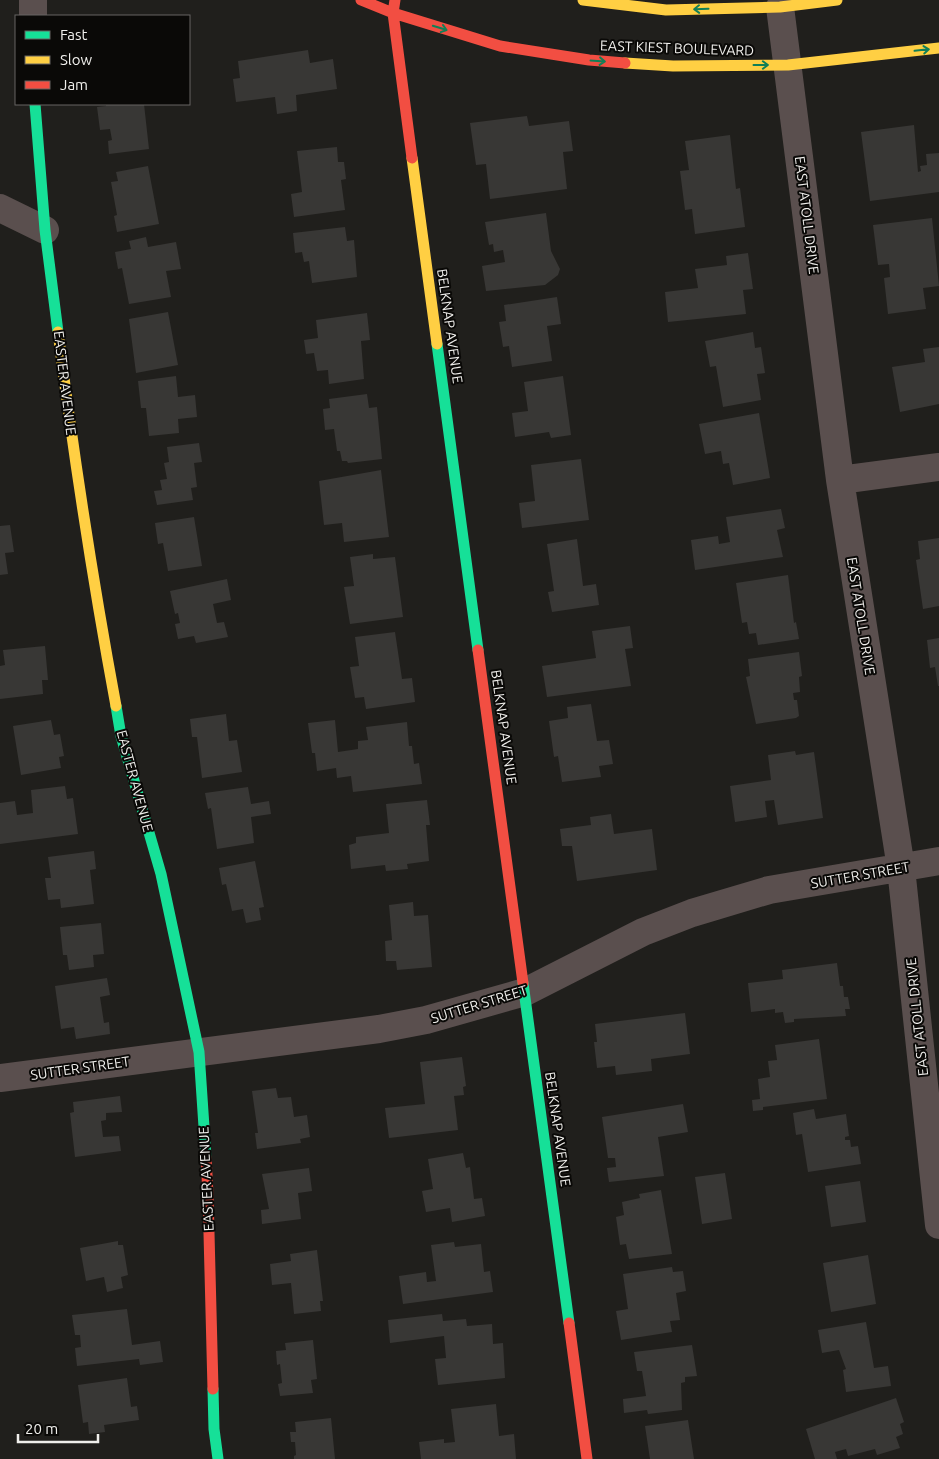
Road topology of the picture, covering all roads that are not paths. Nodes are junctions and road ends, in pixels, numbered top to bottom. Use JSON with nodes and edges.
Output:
{"nodes":[{"id":1,"x":32,"y":0,"type":"edge"},
{"id":2,"x":361,"y":0,"type":"edge"},
{"id":3,"x":395,"y":0,"type":"edge"},
{"id":4,"x":583,"y":0,"type":"edge"},
{"id":5,"x":837,"y":0,"type":"edge"},
{"id":6,"x":780,"y":7,"type":"junction"},
{"id":7,"x":393,"y":13,"type":"junction"},
{"id":8,"x":33,"y":15,"type":"edge"},
{"id":9,"x":939,"y":48,"type":"edge"},
{"id":10,"x":788,"y":65,"type":"junction"},
{"id":11,"x":35,"y":105,"type":"edge"},
{"id":12,"x":0,"y":208,"type":"edge"},
{"id":13,"x":45,"y":230,"type":"junction"},
{"id":14,"x":939,"y":467,"type":"edge"},
{"id":15,"x":840,"y":480,"type":"junction"},
{"id":16,"x":939,"y":861,"type":"edge"},
{"id":17,"x":901,"y":868,"type":"junction"},
{"id":18,"x":525,"y":992,"type":"junction"},
{"id":19,"x":199,"y":1052,"type":"junction"},
{"id":20,"x":0,"y":1078,"type":"edge"},
{"id":21,"x":939,"y":1225,"type":"edge"},
{"id":22,"x":218,"y":1459,"type":"edge"},
{"id":23,"x":587,"y":1459,"type":"edge"}],
"edges":[{"from":1,"to":8,"type":"street"},
{"from":2,"to":7,"type":"street","name":"EAST KIEST BOULEVARD"},
{"from":3,"to":7,"type":"street","name":"BELKNAP AVENUE"},
{"from":6,"to":4,"type":"street","one_way":true},
{"from":5,"to":6,"type":"street"},
{"from":6,"to":10,"type":"street","name":"EAST ATOLL DRIVE"},
{"from":7,"to":10,"type":"street","name":"EAST KIEST BOULEVARD","one_way":true},
{"from":7,"to":18,"type":"street","name":"BELKNAP AVENUE"},
{"from":10,"to":9,"type":"street","name":"EAST KIEST BOULEVARD","one_way":true},
{"from":10,"to":15,"type":"street","name":"EAST ATOLL DRIVE"},
{"from":11,"to":13,"type":"street","name":"EASTER AVENUE"},
{"from":12,"to":13,"type":"street"},
{"from":13,"to":19,"type":"street","name":"EASTER AVENUE"},
{"from":14,"to":15,"type":"street"},
{"from":15,"to":17,"type":"street","name":"EAST ATOLL DRIVE"},
{"from":16,"to":17,"type":"street","name":"SUTTER STREET"},
{"from":17,"to":18,"type":"street","name":"SUTTER STREET"},
{"from":17,"to":21,"type":"street","name":"EAST ATOLL DRIVE"},
{"from":18,"to":19,"type":"street","name":"SUTTER STREET"},
{"from":18,"to":23,"type":"street","name":"BELKNAP AVENUE"},
{"from":19,"to":20,"type":"street","name":"SUTTER STREET"},
{"from":19,"to":22,"type":"street","name":"EASTER AVENUE"}]}
